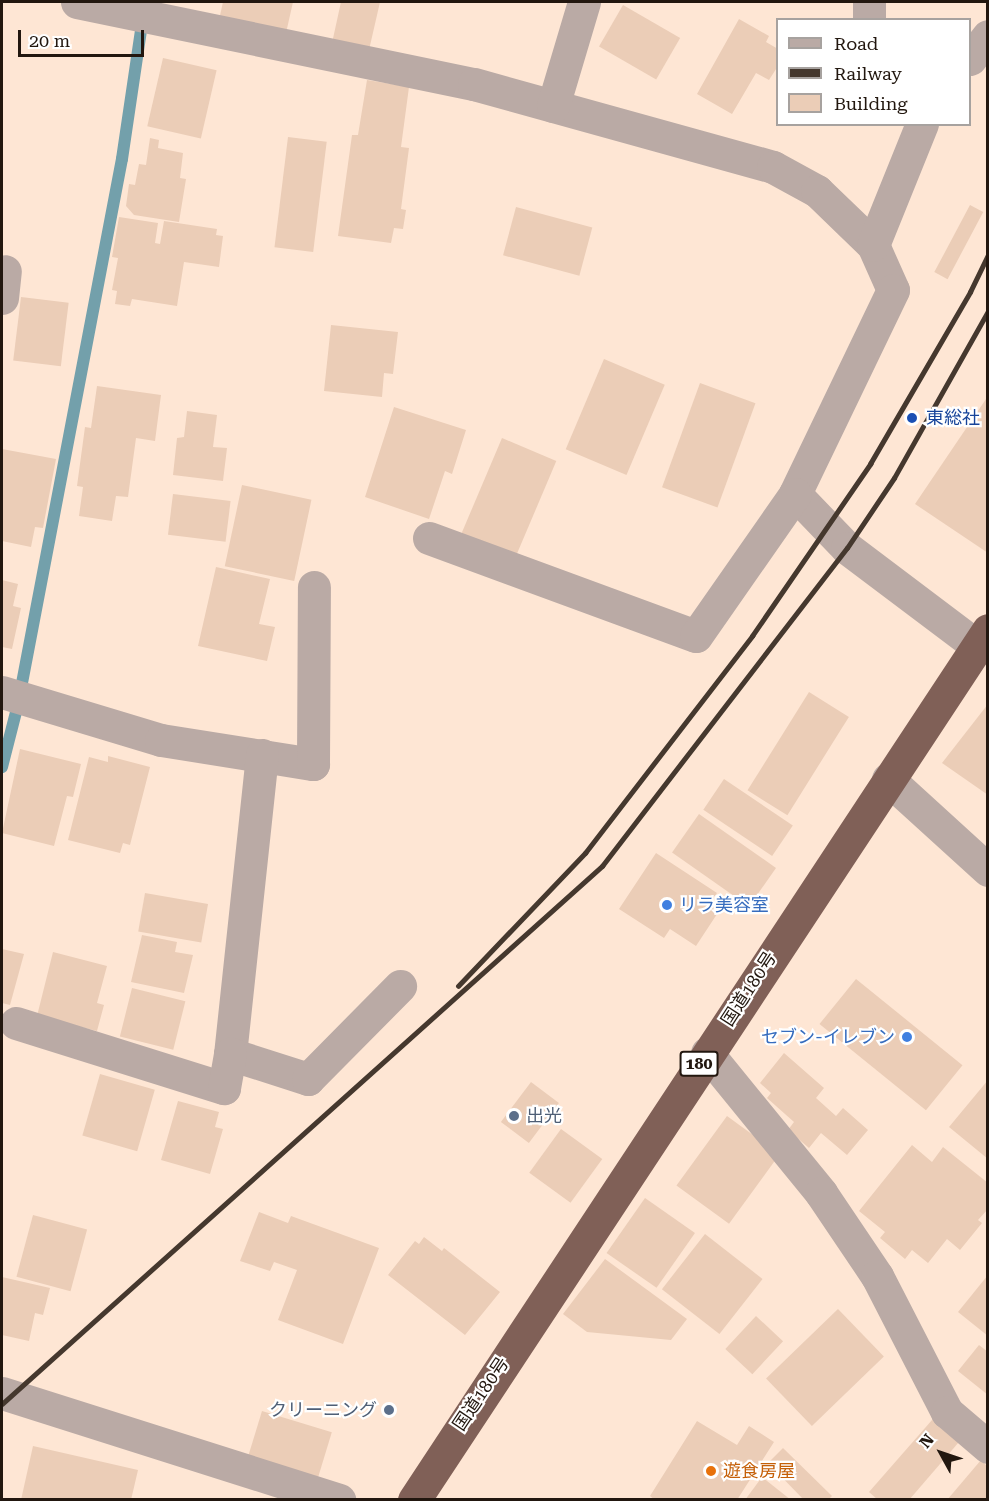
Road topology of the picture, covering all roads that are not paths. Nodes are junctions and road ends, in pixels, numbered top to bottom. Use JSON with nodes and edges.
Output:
{"nodes":[{"id":1,"x":77,"y":2,"type":"edge"},
{"id":2,"x":584,"y":2,"type":"edge"},
{"id":3,"x":869,"y":2,"type":"edge"},
{"id":4,"x":136,"y":13,"type":"edge"},
{"id":5,"x":869,"y":18,"type":"edge"},
{"id":6,"x":987,"y":36,"type":"edge"},
{"id":7,"x":971,"y":56,"type":"edge"},
{"id":8,"x":553,"y":106,"type":"junction"},
{"id":9,"x":921,"y":126,"type":"edge"},
{"id":10,"x":873,"y":245,"type":"junction"},
{"id":11,"x":795,"y":494,"type":"junction"},
{"id":12,"x":429,"y":538,"type":"dead end"},
{"id":13,"x":314,"y":587,"type":"dead end"},
{"id":14,"x":982,"y":638,"type":"edge"},
{"id":15,"x":2,"y":692,"type":"edge"},
{"id":16,"x":262,"y":755,"type":"junction"},
{"id":17,"x":888,"y":779,"type":"junction"},
{"id":18,"x":987,"y":870,"type":"edge"},
{"id":19,"x":400,"y":986,"type":"dead end"},
{"id":20,"x":16,"y":1023,"type":"dead end"},
{"id":21,"x":707,"y":1053,"type":"junction"},
{"id":22,"x":230,"y":1054,"type":"junction"},
{"id":23,"x":2,"y":1393,"type":"edge"},
{"id":24,"x":987,"y":1447,"type":"edge"},
{"id":25,"x":339,"y":1500,"type":"edge"},
{"id":26,"x":414,"y":1500,"type":"edge"}],
"edges":[{"from":1,"to":4,"type":"street"},
{"from":2,"to":8,"type":"street"},
{"from":3,"to":5,"type":"street"},
{"from":4,"to":8,"type":"street"},
{"from":6,"to":7,"type":"street"},
{"from":8,"to":10,"type":"street"},
{"from":9,"to":10,"type":"street"},
{"from":10,"to":11,"type":"street"},
{"from":11,"to":12,"type":"street"},
{"from":11,"to":14,"type":"street"},
{"from":13,"to":16,"type":"street"},
{"from":14,"to":17,"type":"highway","name":"国道180号","number":"180"},
{"from":15,"to":16,"type":"street"},
{"from":16,"to":22,"type":"street"},
{"from":17,"to":18,"type":"street"},
{"from":17,"to":21,"type":"highway","name":"国道180号","number":"180"},
{"from":19,"to":22,"type":"street"},
{"from":20,"to":22,"type":"street"},
{"from":21,"to":24,"type":"street"},
{"from":21,"to":26,"type":"highway","name":"国道180号","number":"180"},
{"from":23,"to":25,"type":"street"}]}
